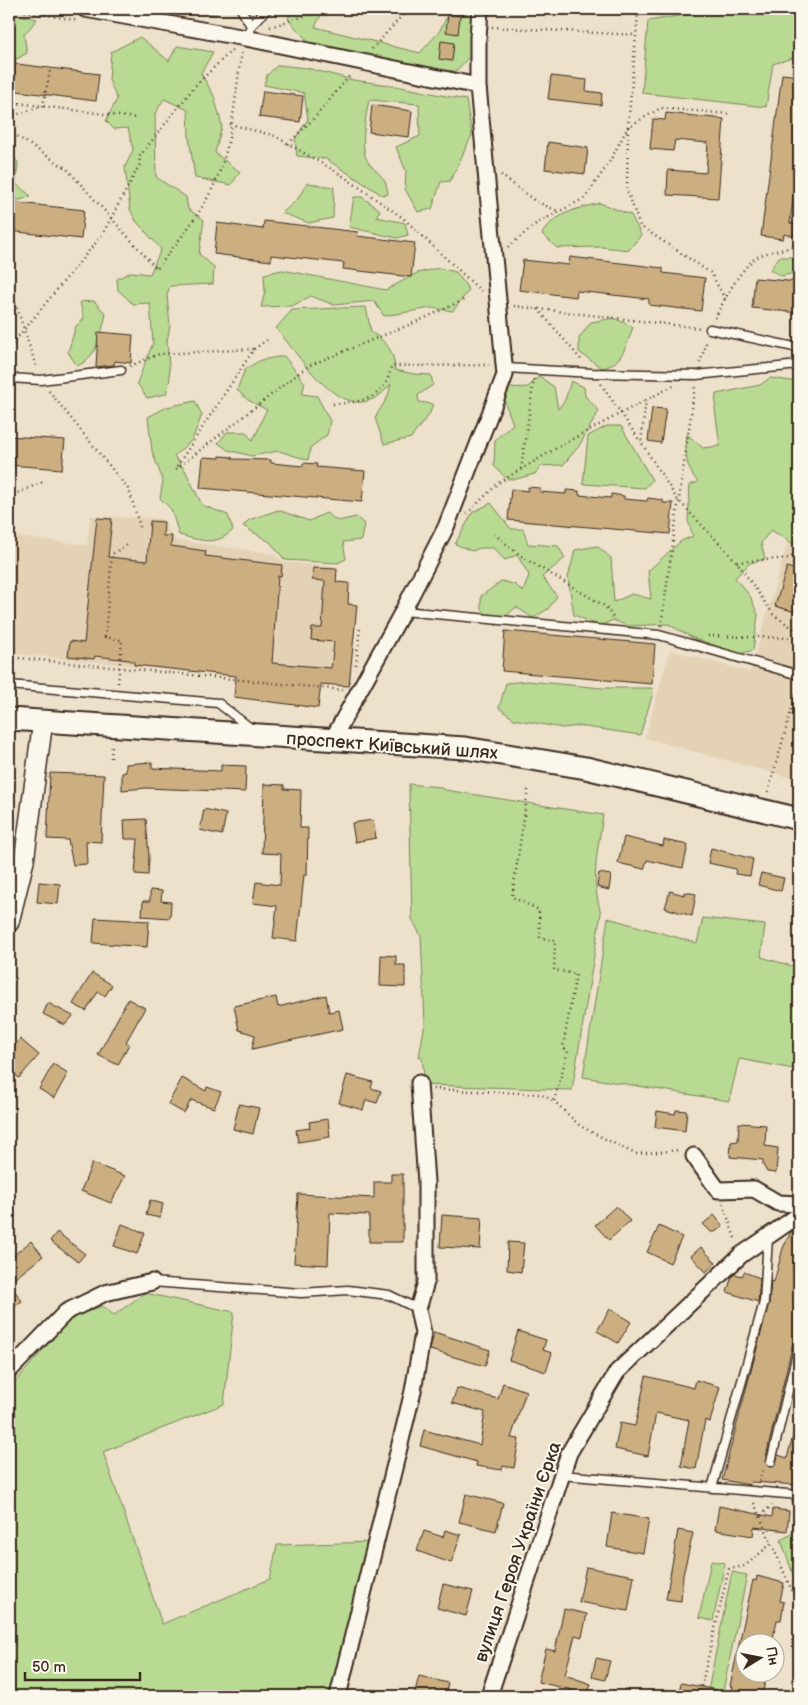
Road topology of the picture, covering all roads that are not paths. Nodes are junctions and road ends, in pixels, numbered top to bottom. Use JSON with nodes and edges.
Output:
{"nodes":[{"id":1,"x":241,"y":9,"type":"edge"},
{"id":2,"x":267,"y":9,"type":"edge"},
{"id":3,"x":480,"y":9,"type":"edge"},
{"id":4,"x":83,"y":15,"type":"edge"},
{"id":5,"x":246,"y":38,"type":"junction"},
{"id":6,"x":478,"y":86,"type":"junction"},
{"id":7,"x":710,"y":329,"type":"road end"},
{"id":8,"x":799,"y":348,"type":"edge"},
{"id":9,"x":799,"y":365,"type":"edge"},
{"id":10,"x":502,"y":366,"type":"junction"},
{"id":11,"x":121,"y":370,"type":"road end"},
{"id":12,"x":9,"y":378,"type":"edge"},
{"id":13,"x":403,"y":611,"type":"junction"},
{"id":14,"x":799,"y":674,"type":"edge"},
{"id":15,"x":9,"y":685,"type":"edge"},
{"id":16,"x":9,"y":718,"type":"edge"},
{"id":17,"x":44,"y":721,"type":"junction"},
{"id":18,"x":260,"y":736,"type":"junction"},
{"id":19,"x":332,"y":740,"type":"junction"},
{"id":20,"x":799,"y":819,"type":"edge"},
{"id":21,"x":9,"y":922,"type":"edge"},
{"id":22,"x":419,"y":1086,"type":"road end"},
{"id":23,"x":694,"y":1156,"type":"road end"},
{"id":24,"x":799,"y":1204,"type":"edge"},
{"id":25,"x":799,"y":1215,"type":"edge"},
{"id":26,"x":768,"y":1238,"type":"junction"},
{"id":27,"x":152,"y":1282,"type":"joint"},
{"id":28,"x":418,"y":1309,"type":"junction"},
{"id":29,"x":799,"y":1345,"type":"edge"},
{"id":30,"x":9,"y":1371,"type":"edge"},
{"id":31,"x":771,"y":1462,"type":"road end"},
{"id":32,"x":561,"y":1475,"type":"junction"},
{"id":33,"x":712,"y":1488,"type":"junction"},
{"id":34,"x":799,"y":1496,"type":"edge"},
{"id":35,"x":338,"y":1696,"type":"edge"},
{"id":36,"x":489,"y":1696,"type":"edge"}],
"edges":[{"from":1,"to":5,"type":"lane"},
{"from":2,"to":5,"type":"lane"},
{"from":3,"to":6,"type":"street"},
{"from":4,"to":5,"type":"street"},
{"from":5,"to":6,"type":"street"},
{"from":6,"to":10,"type":"street"},
{"from":7,"to":8,"type":"lane"},
{"from":9,"to":10,"type":"lane"},
{"from":10,"to":13,"type":"street"},
{"from":11,"to":12,"type":"lane"},
{"from":13,"to":14,"type":"lane"},
{"from":13,"to":19,"type":"street"},
{"from":15,"to":18,"type":"lane"},
{"from":16,"to":17,"type":"main road","name":"проспект Київський шлях"},
{"from":17,"to":18,"type":"main road","name":"проспект Київський шлях"},
{"from":17,"to":21,"type":"street"},
{"from":18,"to":19,"type":"main road","name":"проспект Київський шлях"},
{"from":19,"to":20,"type":"main road","name":"проспект Київський шлях"},
{"from":22,"to":28,"type":"street"},
{"from":23,"to":24,"type":"street"},
{"from":25,"to":26,"type":"street","name":"вулиця Героя України Єрка"},
{"from":26,"to":32,"type":"street","name":"вулиця Героя України Єрка"},
{"from":26,"to":33,"type":"lane"},
{"from":27,"to":28,"type":"lane"},
{"from":27,"to":30,"type":"street"},
{"from":28,"to":35,"type":"street"},
{"from":29,"to":31,"type":"lane"},
{"from":32,"to":33,"type":"lane"},
{"from":32,"to":36,"type":"street","name":"вулиця Героя України Єрка"},
{"from":33,"to":34,"type":"lane"}]}
